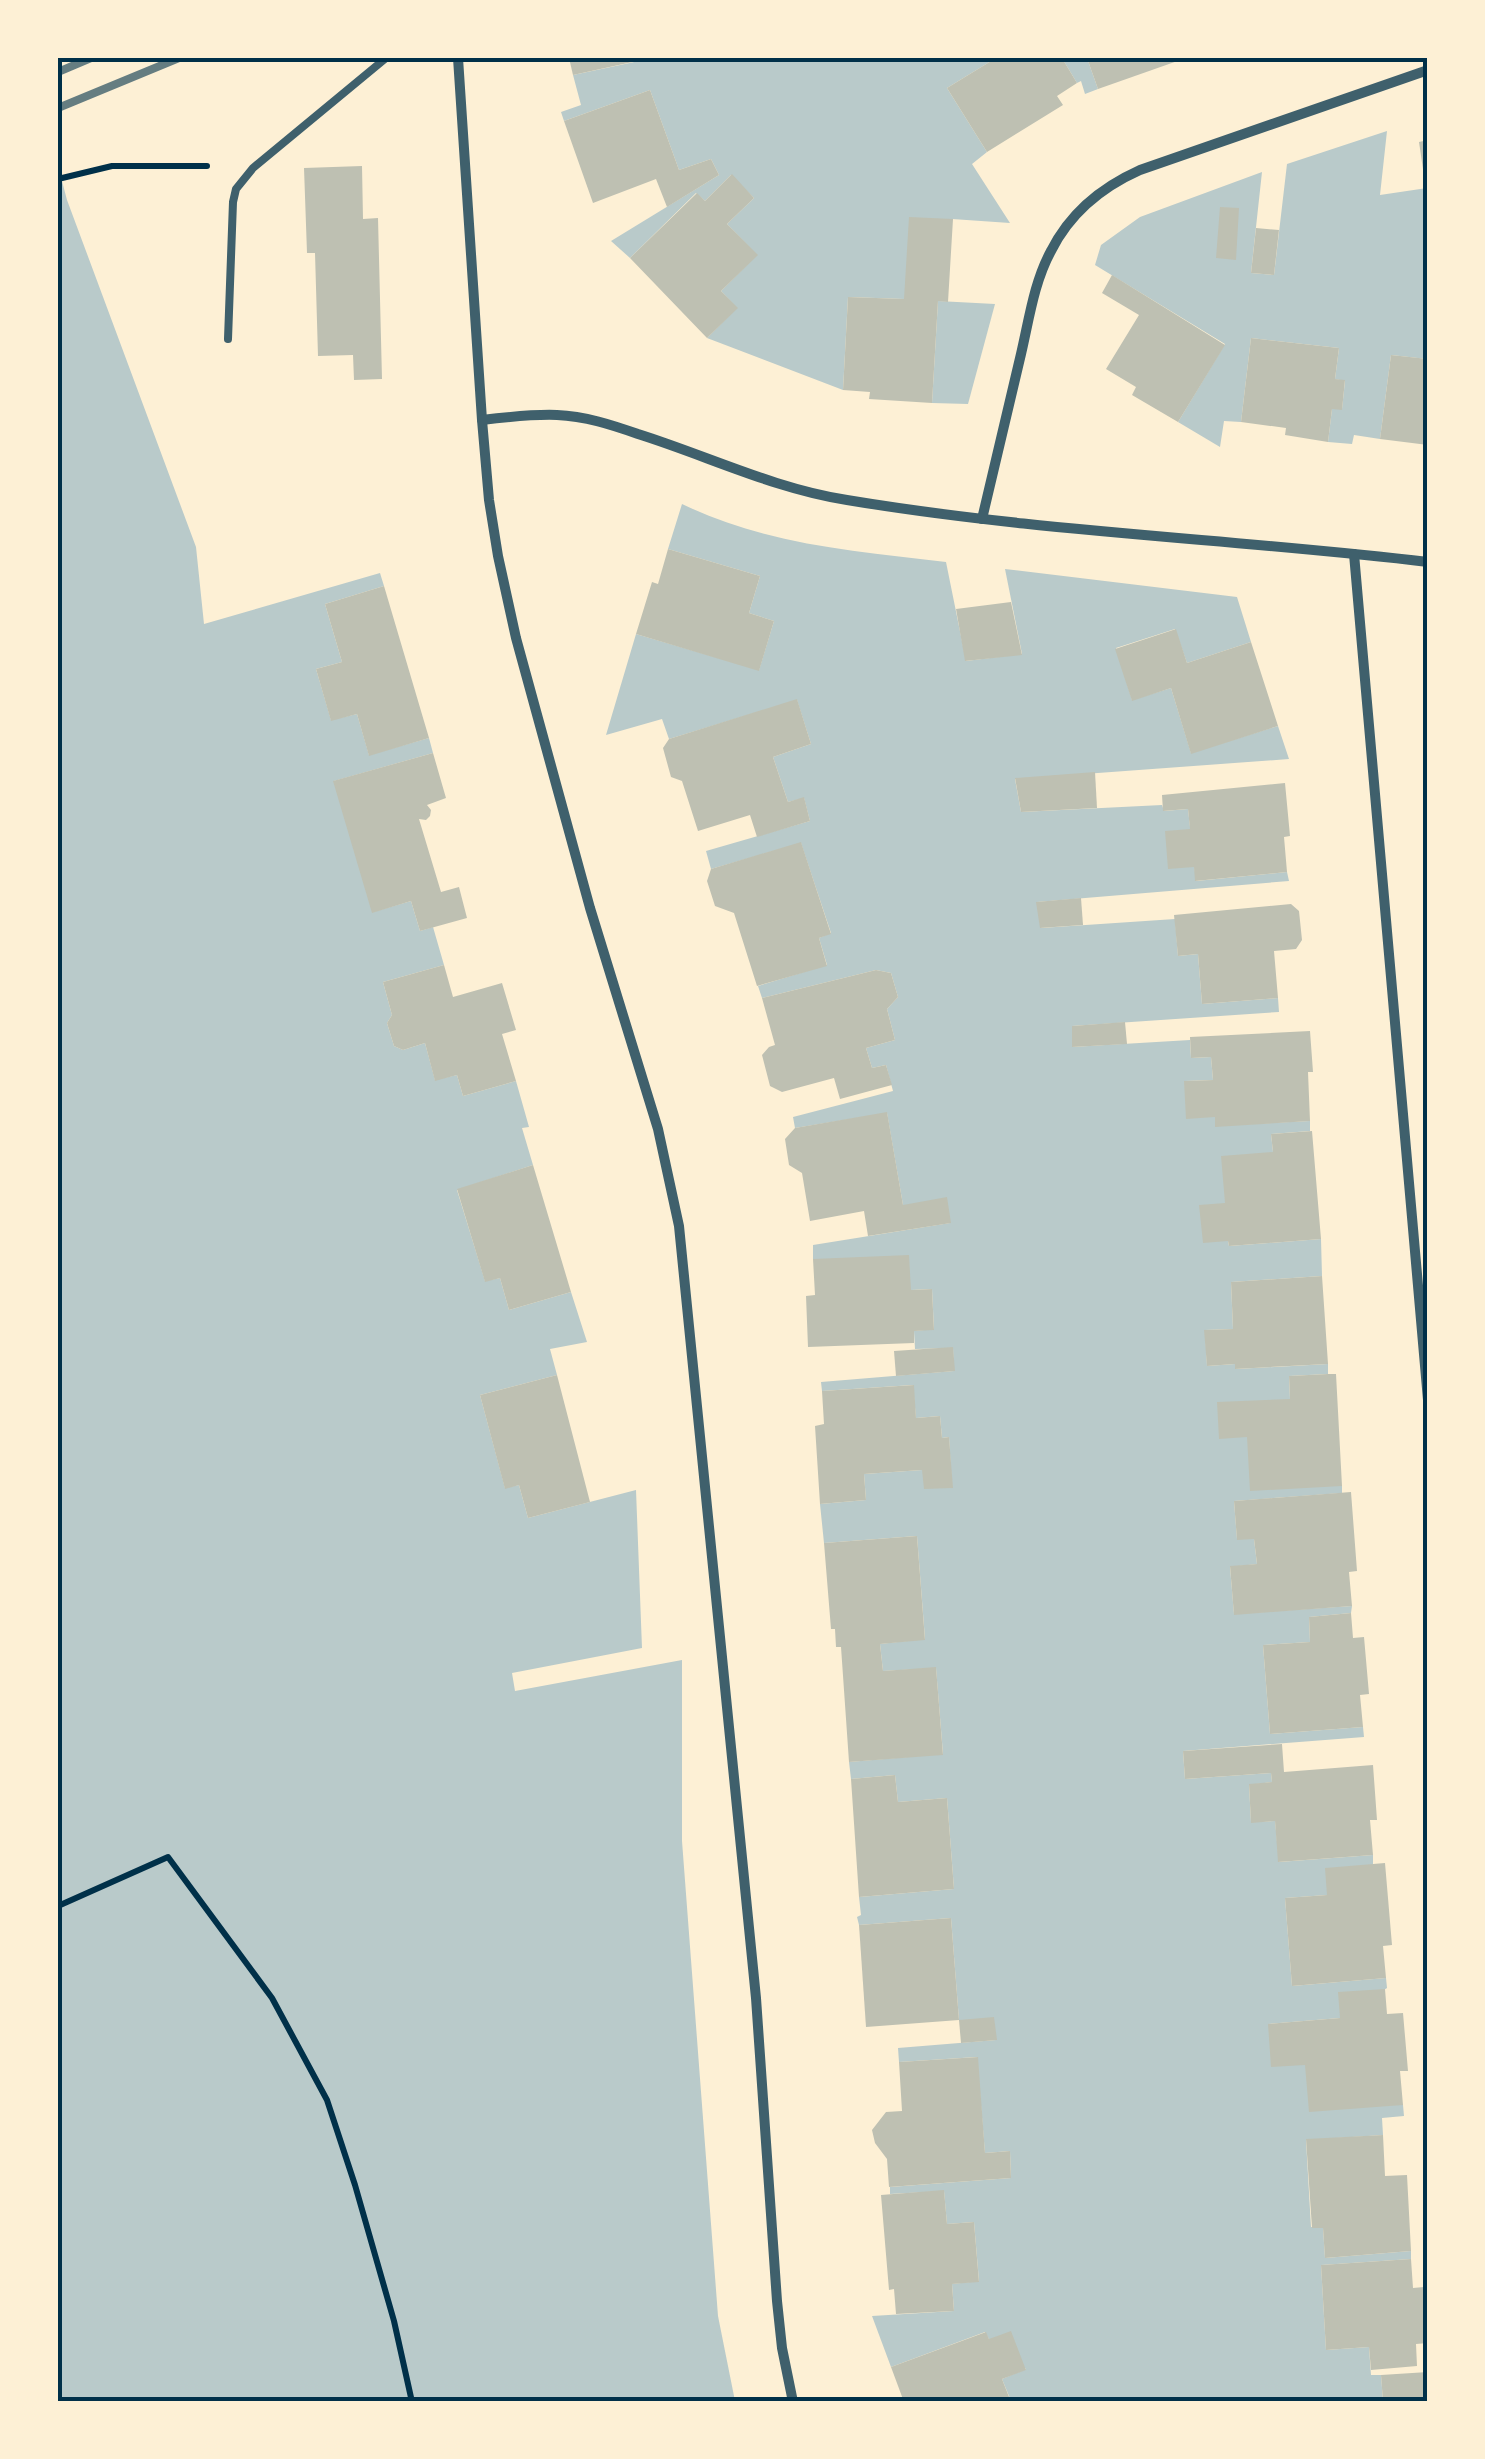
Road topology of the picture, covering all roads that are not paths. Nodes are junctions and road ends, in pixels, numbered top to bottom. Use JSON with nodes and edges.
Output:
{"nodes":[{"id":1,"x":386,"y":58,"type":"edge"},
{"id":2,"x":458,"y":58,"type":"edge"},
{"id":3,"x":1428,"y":70,"type":"edge"},
{"id":4,"x":228,"y":338,"type":"dead end"},
{"id":5,"x":482,"y":420,"type":"junction"},
{"id":6,"x":982,"y":519,"type":"junction"},
{"id":7,"x":1354,"y":554,"type":"junction"},
{"id":8,"x":1428,"y":562,"type":"edge"},
{"id":9,"x":1422,"y":1275,"type":"edge"},
{"id":10,"x":1428,"y":1400,"type":"edge"},
{"id":11,"x":793,"y":2402,"type":"edge"}],
"edges":[{"from":1,"to":4,"type":"lane"},
{"from":2,"to":5,"type":"street"},
{"from":3,"to":6,"type":"street"},
{"from":5,"to":6,"type":"street"},
{"from":5,"to":11,"type":"street"},
{"from":6,"to":7,"type":"street"},
{"from":7,"to":8,"type":"street"},
{"from":7,"to":9,"type":"street"},
{"from":9,"to":10,"type":"street"}]}
